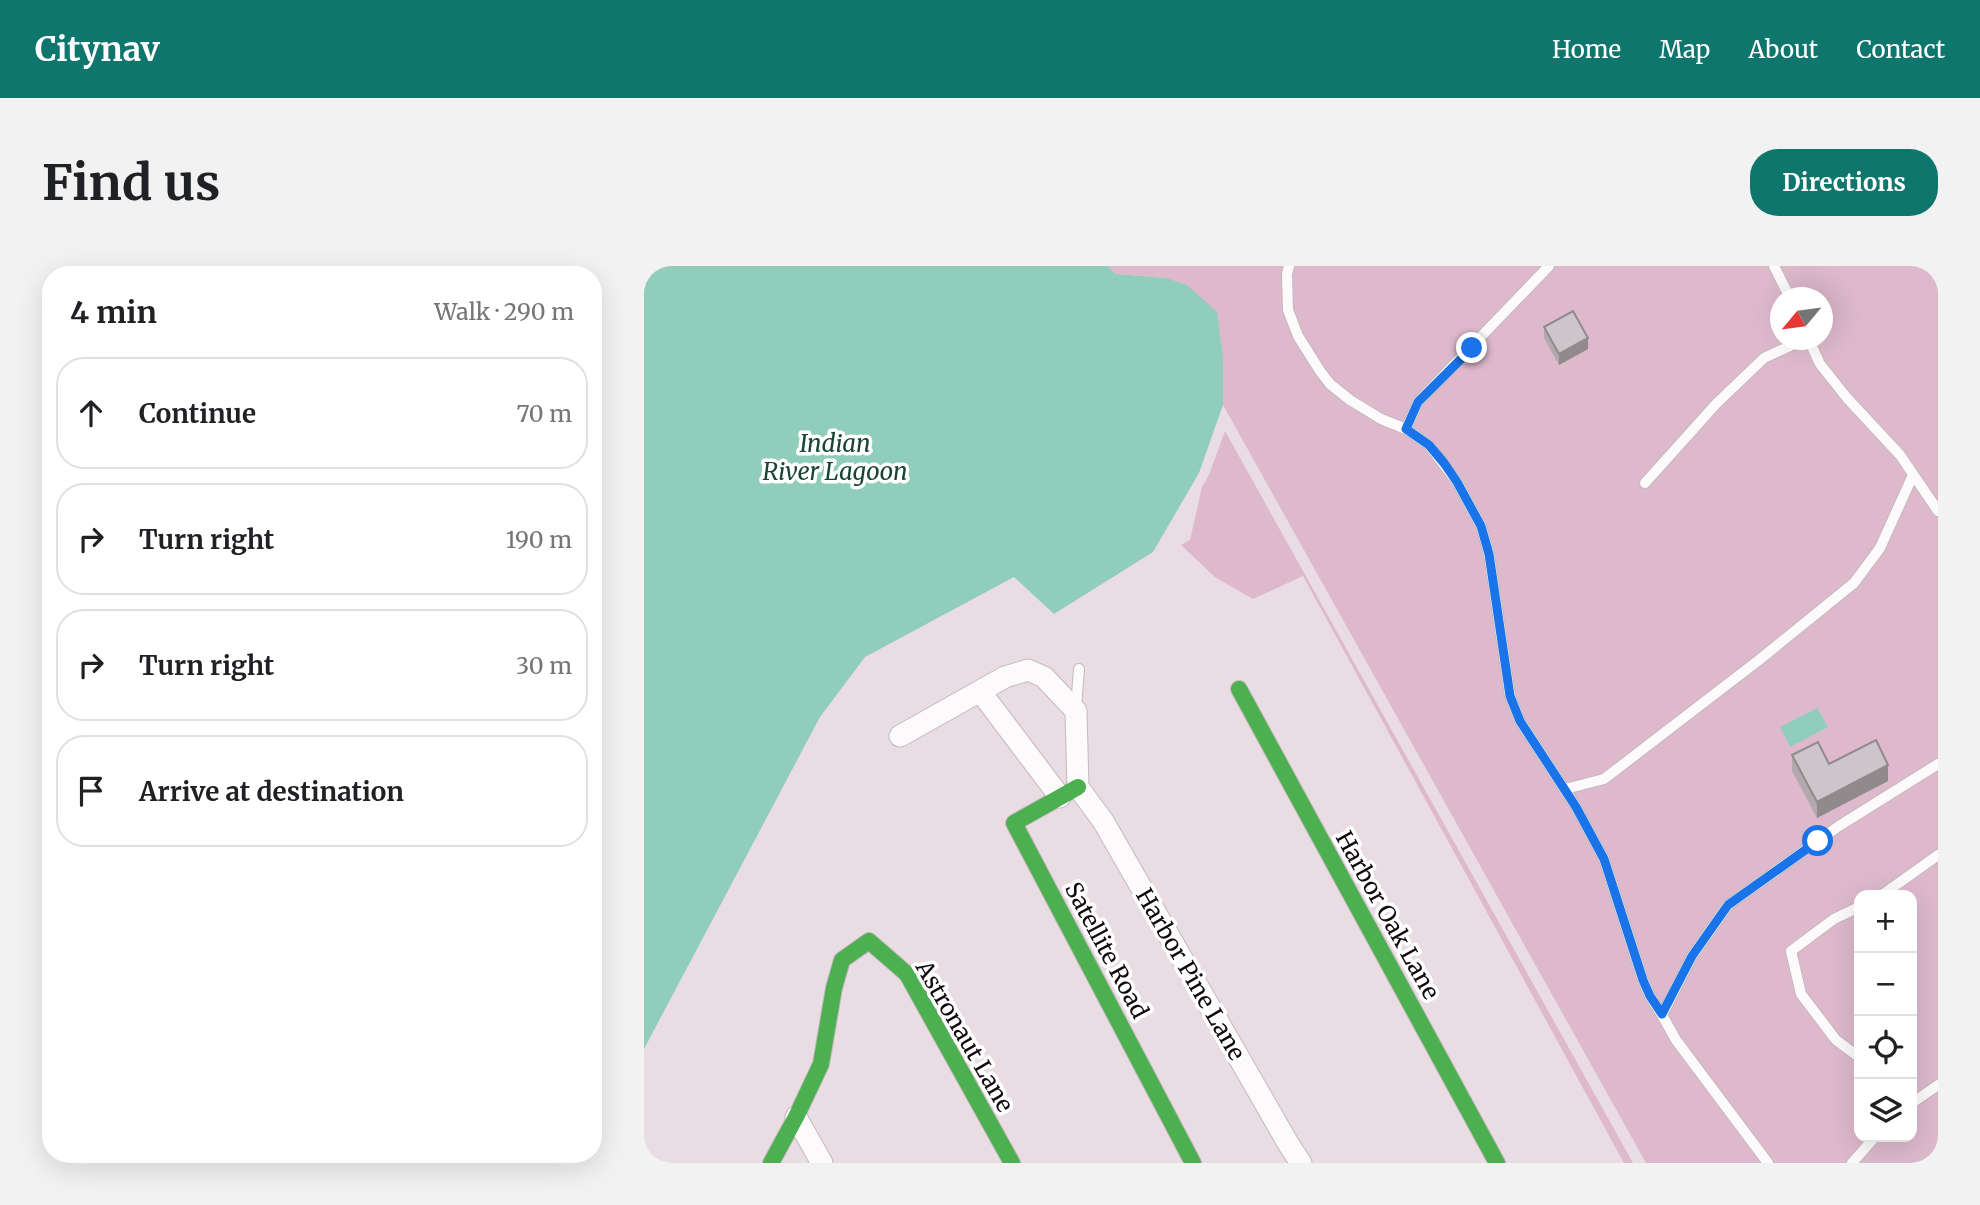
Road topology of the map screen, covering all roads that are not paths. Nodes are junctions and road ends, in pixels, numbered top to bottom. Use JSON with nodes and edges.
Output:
{"nodes":[{"id":1,"x":1549,"y":266,"type":"edge"},
{"id":2,"x":1774,"y":266,"type":"edge"},
{"id":3,"x":1288,"y":270,"type":"edge"},
{"id":4,"x":1784,"y":287,"type":"edge"},
{"id":5,"x":1781,"y":350,"type":"edge"},
{"id":6,"x":1813,"y":350,"type":"edge"},
{"id":7,"x":1406,"y":429,"type":"junction"},
{"id":8,"x":1913,"y":475,"type":"junction"},
{"id":9,"x":1644,"y":484,"type":"dead end"},
{"id":10,"x":1938,"y":511,"type":"edge"},
{"id":11,"x":1079,"y":669,"type":"dead end"},
{"id":12,"x":1239,"y":689,"type":"dead end"},
{"id":13,"x":980,"y":691,"type":"junction"},
{"id":14,"x":1076,"y":711,"type":"junction"},
{"id":15,"x":900,"y":736,"type":"dead end"},
{"id":16,"x":1938,"y":764,"type":"edge"},
{"id":17,"x":1565,"y":789,"type":"junction"},
{"id":18,"x":1069,"y":792,"type":"junction"},
{"id":19,"x":1938,"y":855,"type":"edge"},
{"id":20,"x":1889,"y":890,"type":"edge"},
{"id":21,"x":1854,"y":909,"type":"edge"},
{"id":22,"x":1662,"y":1014,"type":"junction"},
{"id":23,"x":1854,"y":1053,"type":"edge"},
{"id":24,"x":1938,"y":1086,"type":"edge"},
{"id":25,"x":1917,"y":1097,"type":"edge"},
{"id":26,"x":796,"y":1117,"type":"junction"},
{"id":27,"x":1871,"y":1142,"type":"edge"},
{"id":28,"x":771,"y":1163,"type":"edge"},
{"id":29,"x":822,"y":1163,"type":"edge"},
{"id":30,"x":1012,"y":1163,"type":"edge"},
{"id":31,"x":1193,"y":1163,"type":"edge"},
{"id":32,"x":1301,"y":1163,"type":"edge"},
{"id":33,"x":1497,"y":1163,"type":"edge"},
{"id":34,"x":1768,"y":1163,"type":"edge"},
{"id":35,"x":1852,"y":1163,"type":"edge"}],
"edges":[{"from":1,"to":7,"type":"lane"},
{"from":2,"to":4,"type":"lane"},
{"from":3,"to":7,"type":"lane"},
{"from":5,"to":9,"type":"lane"},
{"from":6,"to":8,"type":"lane"},
{"from":7,"to":17,"type":"lane"},
{"from":8,"to":10,"type":"lane"},
{"from":8,"to":17,"type":"lane"},
{"from":11,"to":14,"type":"lane"},
{"from":12,"to":33,"type":"street","name":"Harbor Oak Lane"},
{"from":13,"to":14,"type":"street"},
{"from":13,"to":15,"type":"street"},
{"from":13,"to":18,"type":"street","name":"Harbor Pine Lane"},
{"from":14,"to":18,"type":"street"},
{"from":16,"to":22,"type":"lane"},
{"from":17,"to":22,"type":"lane"},
{"from":18,"to":31,"type":"street","name":"Satellite Road"},
{"from":18,"to":32,"type":"street","name":"Harbor Pine Lane"},
{"from":19,"to":20,"type":"lane"},
{"from":21,"to":23,"type":"lane"},
{"from":22,"to":34,"type":"lane"},
{"from":24,"to":25,"type":"lane"},
{"from":26,"to":28,"type":"street"},
{"from":26,"to":29,"type":"street"},
{"from":26,"to":30,"type":"street","name":"Astronaut Lane"},
{"from":27,"to":35,"type":"lane"}]}
